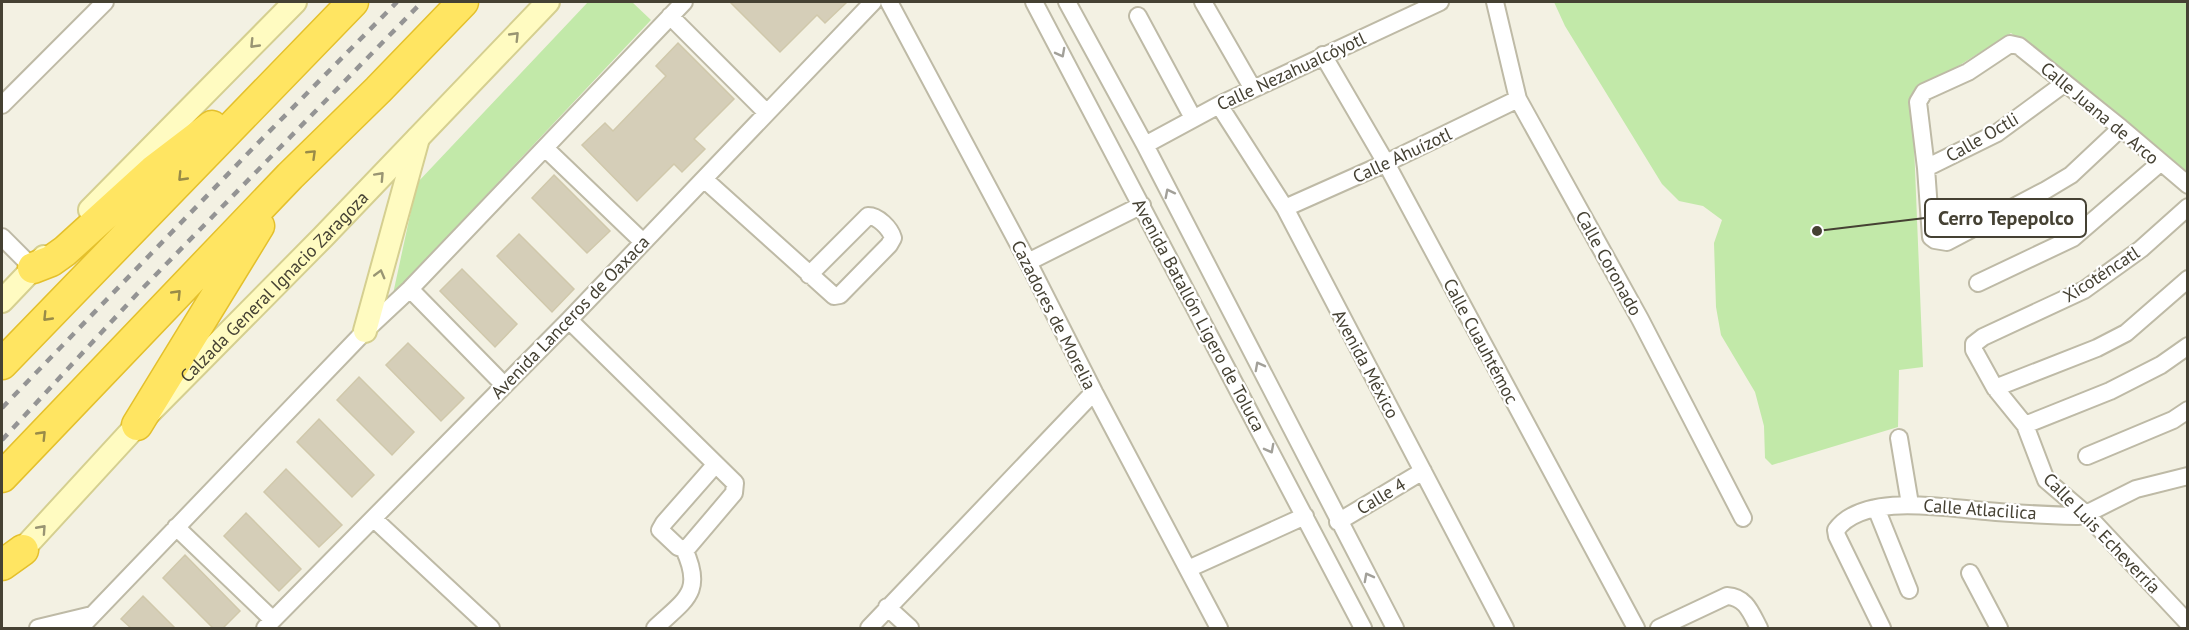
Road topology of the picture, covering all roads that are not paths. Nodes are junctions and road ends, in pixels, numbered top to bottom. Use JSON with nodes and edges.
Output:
{"nodes":[{"id":1,"x":105,"y":2,"type":"edge"},
{"id":2,"x":293,"y":2,"type":"edge"},
{"id":3,"x":353,"y":2,"type":"edge"},
{"id":4,"x":463,"y":2,"type":"edge"},
{"id":5,"x":548,"y":2,"type":"edge"},
{"id":6,"x":684,"y":2,"type":"edge"},
{"id":7,"x":873,"y":2,"type":"edge"},
{"id":8,"x":889,"y":2,"type":"edge"},
{"id":9,"x":1034,"y":2,"type":"edge"},
{"id":10,"x":1068,"y":2,"type":"edge"},
{"id":11,"x":1203,"y":2,"type":"edge"},
{"id":12,"x":1440,"y":2,"type":"edge"},
{"id":13,"x":1495,"y":2,"type":"edge"},
{"id":14,"x":670,"y":16,"type":"junction"},
{"id":15,"x":1138,"y":16,"type":"dead end"},
{"id":16,"x":1323,"y":55,"type":"junction"},
{"id":17,"x":2065,"y":83,"type":"junction"},
{"id":18,"x":267,"y":89,"type":"junction"},
{"id":19,"x":1253,"y":89,"type":"junction"},
{"id":20,"x":1518,"y":99,"type":"junction"},
{"id":21,"x":2,"y":105,"type":"edge"},
{"id":22,"x":1219,"y":105,"type":"junction"},
{"id":23,"x":766,"y":112,"type":"junction"},
{"id":24,"x":1193,"y":118,"type":"junction"},
{"id":25,"x":2121,"y":128,"type":"junction"},
{"id":26,"x":418,"y":136,"type":"junction"},
{"id":27,"x":1145,"y":145,"type":"junction"},
{"id":28,"x":545,"y":148,"type":"junction"},
{"id":29,"x":2160,"y":163,"type":"junction"},
{"id":30,"x":1386,"y":164,"type":"junction"},
{"id":31,"x":1926,"y":168,"type":"junction"},
{"id":32,"x":290,"y":176,"type":"junction"},
{"id":33,"x":704,"y":179,"type":"junction"},
{"id":34,"x":2187,"y":185,"type":"edge"},
{"id":35,"x":1142,"y":205,"type":"junction"},
{"id":36,"x":2187,"y":207,"type":"edge"},
{"id":37,"x":1285,"y":208,"type":"junction"},
{"id":38,"x":2,"y":237,"type":"edge"},
{"id":39,"x":643,"y":242,"type":"junction"},
{"id":40,"x":1028,"y":262,"type":"junction"},
{"id":41,"x":33,"y":268,"type":"junction"},
{"id":42,"x":809,"y":275,"type":"junction"},
{"id":43,"x":2187,"y":279,"type":"edge"},
{"id":44,"x":1978,"y":283,"type":"dead end"},
{"id":45,"x":410,"y":289,"type":"junction"},
{"id":46,"x":2,"y":301,"type":"edge"},
{"id":47,"x":569,"y":320,"type":"junction"},
{"id":48,"x":365,"y":331,"type":"junction"},
{"id":49,"x":1974,"y":344,"type":"joint"},
{"id":50,"x":2187,"y":346,"type":"edge"},
{"id":51,"x":2,"y":363,"type":"edge"},
{"id":52,"x":504,"y":385,"type":"junction"},
{"id":53,"x":1995,"y":388,"type":"junction"},
{"id":54,"x":1094,"y":392,"type":"junction"},
{"id":55,"x":2187,"y":411,"type":"edge"},
{"id":56,"x":2025,"y":424,"type":"junction"},
{"id":57,"x":137,"y":425,"type":"junction"},
{"id":58,"x":1899,"y":438,"type":"dead end"},
{"id":59,"x":2087,"y":456,"type":"dead end"},
{"id":60,"x":715,"y":465,"type":"junction"},
{"id":61,"x":1423,"y":471,"type":"junction"},
{"id":62,"x":2187,"y":476,"type":"edge"},
{"id":63,"x":2,"y":477,"type":"edge"},
{"id":64,"x":1910,"y":504,"type":"junction"},
{"id":65,"x":1876,"y":508,"type":"junction"},
{"id":66,"x":2086,"y":514,"type":"junction"},
{"id":67,"x":1305,"y":516,"type":"junction"},
{"id":68,"x":1743,"y":518,"type":"dead end"},
{"id":69,"x":374,"y":519,"type":"junction"},
{"id":70,"x":1338,"y":522,"type":"junction"},
{"id":71,"x":176,"y":527,"type":"junction"},
{"id":72,"x":684,"y":549,"type":"junction"},
{"id":73,"x":12,"y":558,"type":"edge"},
{"id":74,"x":1188,"y":569,"type":"junction"},
{"id":75,"x":2,"y":572,"type":"edge"},
{"id":76,"x":1970,"y":573,"type":"dead end"},
{"id":77,"x":1910,"y":590,"type":"dead end"},
{"id":78,"x":887,"y":607,"type":"junction"},
{"id":79,"x":93,"y":615,"type":"junction"},
{"id":80,"x":2187,"y":623,"type":"edge"},
{"id":81,"x":269,"y":624,"type":"edge"},
{"id":82,"x":479,"y":625,"type":"edge"},
{"id":83,"x":38,"y":628,"type":"edge"},
{"id":84,"x":80,"y":628,"type":"edge"},
{"id":85,"x":655,"y":628,"type":"edge"},
{"id":86,"x":869,"y":628,"type":"edge"},
{"id":87,"x":910,"y":628,"type":"edge"},
{"id":88,"x":1219,"y":628,"type":"edge"},
{"id":89,"x":1363,"y":628,"type":"edge"},
{"id":90,"x":1395,"y":628,"type":"edge"},
{"id":91,"x":1505,"y":628,"type":"edge"},
{"id":92,"x":1636,"y":628,"type":"edge"},
{"id":93,"x":1659,"y":628,"type":"edge"},
{"id":94,"x":1759,"y":628,"type":"edge"},
{"id":95,"x":1882,"y":628,"type":"edge"},
{"id":96,"x":1999,"y":628,"type":"edge"}],
"edges":[{"from":1,"to":21,"type":"street"},
{"from":2,"to":41,"type":"main road","one_way":true},
{"from":3,"to":18,"type":"highway"},
{"from":32,"to":4,"type":"highway","one_way":true},
{"from":26,"to":5,"type":"main road","name":"Calzada General Ignacio Zaragoza","one_way":true},
{"from":6,"to":14,"type":"street"},
{"from":7,"to":23,"type":"street","name":"Avenida Lanceros de Oaxaca"},
{"from":8,"to":40,"type":"street","name":"Cazadores de Morelia"},
{"from":9,"to":35,"type":"street","name":"Avenida Batallón Ligero de Toluca","one_way":true},
{"from":10,"to":27,"type":"street","name":"Avenida Batallón Ligero de Toluca"},
{"from":11,"to":19,"type":"street"},
{"from":12,"to":16,"type":"street","name":"Calle Nezahualcóyotl"},
{"from":13,"to":20,"type":"street","name":"Calle Coronado"},
{"from":14,"to":23,"type":"street"},
{"from":14,"to":28,"type":"street"},
{"from":15,"to":24,"type":"street"},
{"from":16,"to":19,"type":"street","name":"Calle Nezahualcóyotl"},
{"from":16,"to":30,"type":"street","name":"Calle Cuauhtémoc"},
{"from":17,"to":25,"type":"street","name":"Calle Juana de Arco"},
{"from":17,"to":31,"type":"street","name":"Calle Octli"},
{"from":17,"to":31,"type":"street","name":"Calle Juana de Arco"},
{"from":18,"to":41,"type":"highway"},
{"from":18,"to":51,"type":"highway","one_way":true},
{"from":19,"to":22,"type":"street","name":"Calle Nezahualcóyotl"},
{"from":20,"to":30,"type":"street","name":"Calle Ahuízotl"},
{"from":20,"to":68,"type":"street","name":"Calle Coronado"},
{"from":22,"to":24,"type":"street","name":"Calle Nezahualcóyotl"},
{"from":22,"to":37,"type":"street","name":"Avenida México"},
{"from":23,"to":33,"type":"street","name":"Avenida Lanceros de Oaxaca"},
{"from":24,"to":27,"type":"street","name":"Calle Nezahualcóyotl"},
{"from":25,"to":29,"type":"street","name":"Calle Juana de Arco"},
{"from":25,"to":31,"type":"street"},
{"from":48,"to":26,"type":"main road","one_way":true},
{"from":57,"to":26,"type":"main road","name":"Calzada General Ignacio Zaragoza","one_way":true},
{"from":70,"to":27,"type":"street","name":"Avenida Batallón Ligero de Toluca","one_way":true},
{"from":28,"to":39,"type":"street"},
{"from":28,"to":45,"type":"street"},
{"from":29,"to":34,"type":"street","name":"Calle Juana de Arco"},
{"from":29,"to":44,"type":"street"},
{"from":30,"to":37,"type":"street","name":"Calle Ahuízotl"},
{"from":30,"to":92,"type":"street","name":"Calle Cuauhtémoc"},
{"from":32,"to":57,"type":"highway"},
{"from":63,"to":32,"type":"highway","one_way":true},
{"from":33,"to":39,"type":"street","name":"Avenida Lanceros de Oaxaca"},
{"from":33,"to":42,"type":"street"},
{"from":35,"to":40,"type":"street"},
{"from":35,"to":67,"type":"street","name":"Avenida Batallón Ligero de Toluca","one_way":true},
{"from":36,"to":49,"type":"street","name":"Xicoténcatl"},
{"from":37,"to":61,"type":"street","name":"Avenida México"},
{"from":38,"to":41,"type":"street"},
{"from":39,"to":47,"type":"street","name":"Avenida Lanceros de Oaxaca"},
{"from":40,"to":54,"type":"street","name":"Cazadores de Morelia"},
{"from":41,"to":46,"type":"main road"},
{"from":42,"to":42,"type":"street"},
{"from":43,"to":53,"type":"street"},
{"from":45,"to":48,"type":"street"},
{"from":45,"to":52,"type":"street"},
{"from":47,"to":52,"type":"street","name":"Avenida Lanceros de Oaxaca"},
{"from":47,"to":60,"type":"street"},
{"from":48,"to":71,"type":"street"},
{"from":49,"to":53,"type":"street","name":"Calle Luis Echeverría"},
{"from":50,"to":56,"type":"street"},
{"from":52,"to":69,"type":"street","name":"Avenida Lanceros de Oaxaca"},
{"from":53,"to":56,"type":"street","name":"Calle Luis Echeverría"},
{"from":54,"to":74,"type":"street","name":"Cazadores de Morelia"},
{"from":54,"to":78,"type":"street"},
{"from":55,"to":59,"type":"street"},
{"from":56,"to":66,"type":"street","name":"Calle Luis Echeverría"},
{"from":73,"to":57,"type":"main road","name":"Calzada General Ignacio Zaragoza","one_way":true},
{"from":58,"to":64,"type":"street"},
{"from":60,"to":72,"type":"street"},
{"from":60,"to":72,"type":"street"},
{"from":61,"to":70,"type":"street","name":"Calle 4"},
{"from":61,"to":91,"type":"street","name":"Avenida México"},
{"from":62,"to":66,"type":"street"},
{"from":64,"to":65,"type":"street","name":"Calle Atlacilica"},
{"from":64,"to":66,"type":"street","name":"Calle Atlacilica"},
{"from":65,"to":77,"type":"street"},
{"from":65,"to":95,"type":"street","name":"Calle Atlacilica"},
{"from":66,"to":80,"type":"street","name":"Calle Luis Echeverría"},
{"from":67,"to":74,"type":"street"},
{"from":67,"to":89,"type":"street","name":"Avenida Batallón Ligero de Toluca"},
{"from":69,"to":81,"type":"street","name":"Avenida Lanceros de Oaxaca"},
{"from":69,"to":82,"type":"street"},
{"from":90,"to":70,"type":"street","name":"Avenida Batallón Ligero de Toluca","one_way":true},
{"from":71,"to":79,"type":"street"},
{"from":71,"to":81,"type":"street"},
{"from":72,"to":85,"type":"street"},
{"from":73,"to":75,"type":"main road","name":"Calzada General Ignacio Zaragoza"},
{"from":74,"to":88,"type":"street","name":"Cazadores de Morelia"},
{"from":76,"to":96,"type":"street"},
{"from":78,"to":86,"type":"street"},
{"from":78,"to":87,"type":"street"},
{"from":79,"to":83,"type":"street"},
{"from":79,"to":84,"type":"street"},
{"from":93,"to":94,"type":"street"}]}
